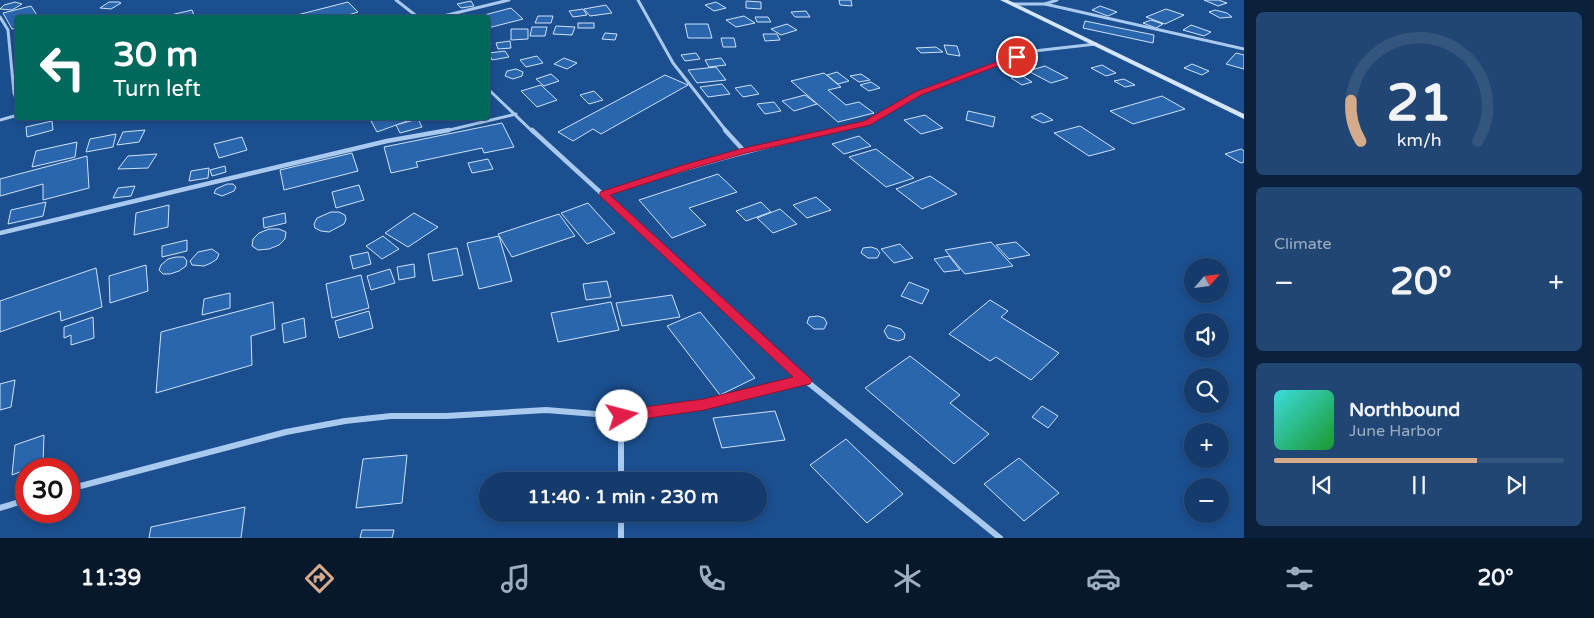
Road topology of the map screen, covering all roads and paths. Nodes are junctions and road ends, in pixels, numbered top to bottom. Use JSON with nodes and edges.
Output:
{"nodes":[{"id":1,"x":396,"y":0,"type":"edge"},
{"id":2,"x":510,"y":0,"type":"edge"},
{"id":3,"x":638,"y":0,"type":"edge"},
{"id":4,"x":1003,"y":0,"type":"edge"},
{"id":5,"x":1057,"y":0,"type":"edge"},
{"id":6,"x":1012,"y":4,"type":"junction"},
{"id":7,"x":1045,"y":4,"type":"junction"},
{"id":8,"x":415,"y":15,"type":"edge"},
{"id":9,"x":448,"y":15,"type":"edge"},
{"id":10,"x":0,"y":17,"type":"edge"},
{"id":11,"x":1096,"y":44,"type":"junction"},
{"id":12,"x":1244,"y":49,"type":"edge"},
{"id":13,"x":490,"y":91,"type":"edge"},
{"id":14,"x":15,"y":96,"type":"edge"},
{"id":15,"x":516,"y":114,"type":"junction"},
{"id":16,"x":15,"y":116,"type":"edge"},
{"id":17,"x":1244,"y":117,"type":"edge"},
{"id":18,"x":0,"y":120,"type":"edge"},
{"id":19,"x":744,"y":151,"type":"junction"},
{"id":20,"x":603,"y":194,"type":"junction"},
{"id":21,"x":0,"y":233,"type":"edge"},
{"id":22,"x":805,"y":380,"type":"junction"},
{"id":23,"x":622,"y":416,"type":"junction"},
{"id":24,"x":621,"y":472,"type":"edge"},
{"id":25,"x":80,"y":486,"type":"edge"},
{"id":26,"x":15,"y":503,"type":"edge"},
{"id":27,"x":0,"y":508,"type":"edge"},
{"id":28,"x":621,"y":522,"type":"edge"},
{"id":29,"x":622,"y":538,"type":"edge"},
{"id":30,"x":1000,"y":538,"type":"edge"}],
"edges":[{"from":1,"to":8,"type":"street"},
{"from":2,"to":9,"type":"street"},
{"from":3,"to":19,"type":"street"},
{"from":4,"to":6,"type":"main road"},
{"from":5,"to":7,"type":"street"},
{"from":6,"to":7,"type":"street"},
{"from":6,"to":11,"type":"main road"},
{"from":7,"to":12,"type":"street"},
{"from":10,"to":14,"type":"street"},
{"from":11,"to":17,"type":"main road"},
{"from":11,"to":19,"type":"street"},
{"from":13,"to":15,"type":"street"},
{"from":15,"to":20,"type":"street"},
{"from":15,"to":21,"type":"street"},
{"from":16,"to":18,"type":"street"},
{"from":19,"to":20,"type":"street"},
{"from":20,"to":22,"type":"street"},
{"from":22,"to":23,"type":"street"},
{"from":22,"to":30,"type":"street"},
{"from":23,"to":24,"type":"street"},
{"from":23,"to":25,"type":"street"},
{"from":26,"to":27,"type":"street"},
{"from":28,"to":29,"type":"street"}]}
